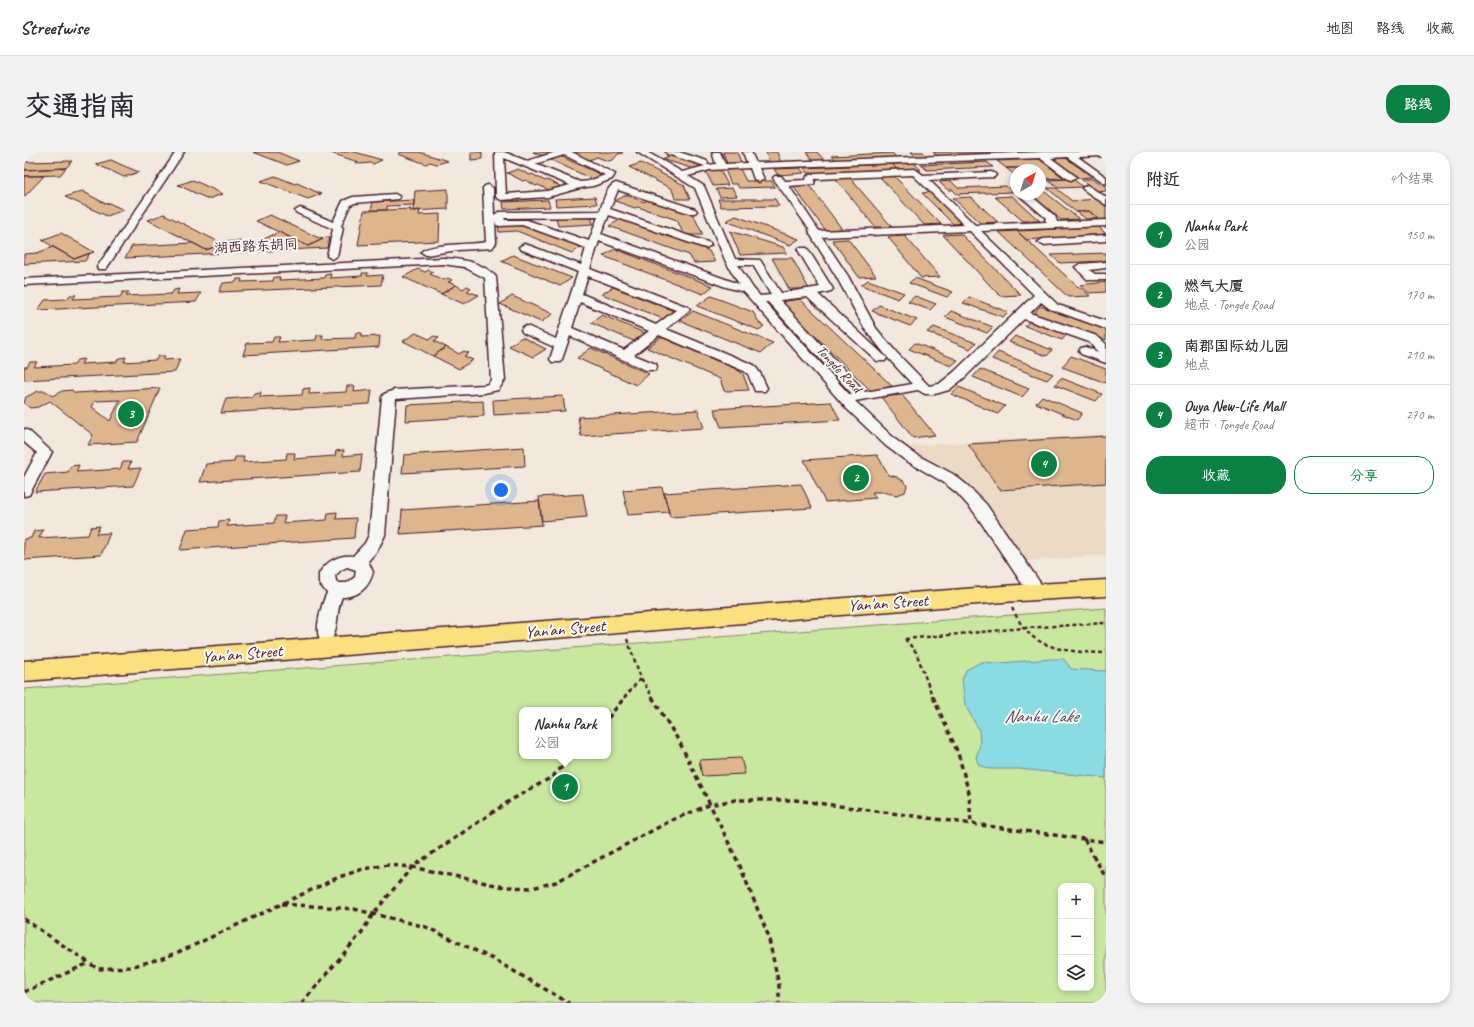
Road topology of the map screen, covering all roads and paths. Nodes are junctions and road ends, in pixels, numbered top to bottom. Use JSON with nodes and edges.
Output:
{"nodes":[{"id":1,"x":180,"y":152,"type":"edge"},
{"id":2,"x":499,"y":152,"type":"edge"},
{"id":3,"x":669,"y":152,"type":"edge"},
{"id":4,"x":716,"y":152,"type":"edge"},
{"id":5,"x":747,"y":152,"type":"edge"},
{"id":6,"x":898,"y":152,"type":"edge"},
{"id":7,"x":928,"y":152,"type":"edge"},
{"id":8,"x":1068,"y":153,"type":"edge"},
{"id":9,"x":1106,"y":153,"type":"edge"},
{"id":10,"x":1026,"y":154,"type":"edge"},
{"id":11,"x":645,"y":155,"type":"edge"},
{"id":12,"x":1042,"y":156,"type":"junction"},
{"id":13,"x":937,"y":159,"type":"junction"},
{"id":14,"x":907,"y":160,"type":"junction"},
{"id":15,"x":704,"y":163,"type":"dead end"},
{"id":16,"x":526,"y":164,"type":"junction"},
{"id":17,"x":752,"y":166,"type":"junction"},
{"id":18,"x":722,"y":167,"type":"junction"},
{"id":19,"x":940,"y":172,"type":"dead end"},
{"id":20,"x":682,"y":175,"type":"junction"},
{"id":21,"x":994,"y":176,"type":"junction"},
{"id":22,"x":1072,"y":177,"type":"dead end"},
{"id":23,"x":921,"y":178,"type":"junction"},
{"id":24,"x":759,"y":179,"type":"dead end"},
{"id":25,"x":1106,"y":181,"type":"edge"},
{"id":26,"x":958,"y":184,"type":"dead end"},
{"id":27,"x":579,"y":185,"type":"junction"},
{"id":28,"x":488,"y":188,"type":"dead end"},
{"id":29,"x":1087,"y":188,"type":"dead end"},
{"id":30,"x":395,"y":197,"type":"dead end"},
{"id":31,"x":1030,"y":200,"type":"edge"},
{"id":32,"x":1106,"y":202,"type":"edge"},
{"id":33,"x":300,"y":211,"type":"dead end"},
{"id":34,"x":692,"y":211,"type":"dead end"},
{"id":35,"x":605,"y":212,"type":"junction"},
{"id":36,"x":1106,"y":223,"type":"edge"},
{"id":37,"x":1055,"y":225,"type":"junction"},
{"id":38,"x":336,"y":226,"type":"junction"},
{"id":39,"x":974,"y":228,"type":"junction"},
{"id":40,"x":815,"y":234,"type":"junction"},
{"id":41,"x":596,"y":236,"type":"junction"},
{"id":42,"x":1106,"y":238,"type":"edge"},
{"id":43,"x":1043,"y":242,"type":"dead end"},
{"id":44,"x":706,"y":245,"type":"dead end"},
{"id":45,"x":592,"y":246,"type":"junction"},
{"id":46,"x":524,"y":247,"type":"dead end"},
{"id":47,"x":1106,"y":248,"type":"edge"},
{"id":48,"x":803,"y":250,"type":"dead end"},
{"id":49,"x":1056,"y":251,"type":"dead end"},
{"id":50,"x":332,"y":256,"type":"junction"},
{"id":51,"x":731,"y":262,"type":"junction"},
{"id":52,"x":1106,"y":265,"type":"edge"},
{"id":53,"x":102,"y":267,"type":"junction"},
{"id":54,"x":71,"y":269,"type":"dead end"},
{"id":55,"x":584,"y":271,"type":"junction"},
{"id":56,"x":1106,"y":277,"type":"edge"},
{"id":57,"x":24,"y":282,"type":"edge"},
{"id":58,"x":810,"y":293,"type":"junction"},
{"id":59,"x":752,"y":295,"type":"junction"},
{"id":60,"x":1041,"y":295,"type":"junction"},
{"id":61,"x":576,"y":296,"type":"junction"},
{"id":62,"x":774,"y":298,"type":"junction"},
{"id":63,"x":1022,"y":314,"type":"junction"},
{"id":64,"x":1106,"y":325,"type":"edge"},
{"id":65,"x":565,"y":329,"type":"junction"},
{"id":66,"x":527,"y":330,"type":"dead end"},
{"id":67,"x":658,"y":330,"type":"junction"},
{"id":68,"x":560,"y":345,"type":"junction"},
{"id":69,"x":1085,"y":351,"type":"dead end"},
{"id":70,"x":625,"y":356,"type":"junction"},
{"id":71,"x":881,"y":358,"type":"dead end"},
{"id":72,"x":1104,"y":358,"type":"edge"},
{"id":73,"x":556,"y":359,"type":"dead end"},
{"id":74,"x":651,"y":367,"type":"dead end"},
{"id":75,"x":921,"y":386,"type":"junction"},
{"id":76,"x":760,"y":388,"type":"dead end"},
{"id":77,"x":862,"y":396,"type":"junction"},
{"id":78,"x":846,"y":399,"type":"junction"},
{"id":79,"x":24,"y":434,"type":"edge"},
{"id":80,"x":24,"y":491,"type":"edge"},
{"id":81,"x":357,"y":562,"type":"junction"},
{"id":82,"x":1106,"y":575,"type":"edge"},
{"id":83,"x":1033,"y":586,"type":"junction"},
{"id":84,"x":1106,"y":588,"type":"edge"},
{"id":85,"x":337,"y":590,"type":"junction"},
{"id":86,"x":1003,"y":594,"type":"junction"},
{"id":87,"x":1106,"y":623,"type":"edge"},
{"id":88,"x":622,"y":624,"type":"junction"},
{"id":89,"x":1024,"y":628,"type":"junction"},
{"id":90,"x":326,"y":634,"type":"junction"},
{"id":91,"x":1106,"y":653,"type":"edge"},
{"id":92,"x":24,"y":657,"type":"edge"},
{"id":93,"x":24,"y":671,"type":"edge"},
{"id":94,"x":641,"y":678,"type":"junction"},
{"id":95,"x":611,"y":714,"type":"edge"},
{"id":96,"x":570,"y":759,"type":"edge"},
{"id":97,"x":709,"y":804,"type":"junction"},
{"id":98,"x":972,"y":824,"type":"junction"},
{"id":99,"x":1083,"y":838,"type":"junction"},
{"id":100,"x":1106,"y":842,"type":"edge"},
{"id":101,"x":412,"y":867,"type":"junction"},
{"id":102,"x":1106,"y":878,"type":"edge"},
{"id":103,"x":282,"y":904,"type":"junction"},
{"id":104,"x":373,"y":914,"type":"junction"},
{"id":105,"x":24,"y":919,"type":"edge"},
{"id":106,"x":90,"y":963,"type":"junction"},
{"id":107,"x":24,"y":992,"type":"edge"},
{"id":108,"x":302,"y":1003,"type":"edge"},
{"id":109,"x":569,"y":1003,"type":"edge"},
{"id":110,"x":779,"y":1003,"type":"edge"}],
"edges":[{"from":1,"to":53,"type":"street"},
{"from":2,"to":16,"type":"street"},
{"from":2,"to":27,"type":"street"},
{"from":3,"to":11,"type":"street"},
{"from":3,"to":15,"type":"street"},
{"from":4,"to":18,"type":"street"},
{"from":5,"to":17,"type":"street"},
{"from":6,"to":14,"type":"street"},
{"from":7,"to":13,"type":"street"},
{"from":8,"to":9,"type":"street"},
{"from":8,"to":12,"type":"street"},
{"from":8,"to":25,"type":"street"},
{"from":10,"to":12,"type":"street"},
{"from":10,"to":13,"type":"street"},
{"from":11,"to":20,"type":"street","name":"Tongde Road"},
{"from":12,"to":22,"type":"street"},
{"from":13,"to":14,"type":"street"},
{"from":14,"to":17,"type":"street"},
{"from":16,"to":27,"type":"street"},
{"from":16,"to":27,"type":"street"},
{"from":17,"to":18,"type":"street"},
{"from":17,"to":24,"type":"street"},
{"from":18,"to":20,"type":"street"},
{"from":19,"to":21,"type":"street"},
{"from":20,"to":51,"type":"street","name":"Tongde Road"},
{"from":21,"to":23,"type":"street"},
{"from":21,"to":26,"type":"street"},
{"from":23,"to":39,"type":"street"},
{"from":23,"to":40,"type":"street"},
{"from":28,"to":50,"type":"street","name":"湖西路东胡同"},
{"from":29,"to":32,"type":"street"},
{"from":30,"to":38,"type":"street"},
{"from":31,"to":37,"type":"street"},
{"from":33,"to":38,"type":"street"},
{"from":34,"to":35,"type":"street"},
{"from":35,"to":41,"type":"street"},
{"from":35,"to":44,"type":"street"},
{"from":35,"to":45,"type":"street"},
{"from":36,"to":37,"type":"street"},
{"from":37,"to":39,"type":"street"},
{"from":38,"to":50,"type":"street"},
{"from":39,"to":40,"type":"street"},
{"from":39,"to":60,"type":"street"},
{"from":40,"to":75,"type":"street"},
{"from":41,"to":45,"type":"street"},
{"from":41,"to":59,"type":"street"},
{"from":42,"to":43,"type":"street"},
{"from":45,"to":55,"type":"street"},
{"from":46,"to":55,"type":"street"},
{"from":47,"to":49,"type":"street"},
{"from":48,"to":58,"type":"street"},
{"from":50,"to":53,"type":"street","name":"湖西路东胡同"},
{"from":51,"to":59,"type":"street","name":"Tongde Road"},
{"from":51,"to":62,"type":"street"},
{"from":52,"to":56,"type":"street"},
{"from":53,"to":54,"type":"street","name":"湖西路东胡同"},
{"from":55,"to":61,"type":"street"},
{"from":55,"to":67,"type":"street"},
{"from":57,"to":81,"type":"street"},
{"from":58,"to":62,"type":"street"},
{"from":58,"to":71,"type":"street"},
{"from":59,"to":62,"type":"street"},
{"from":59,"to":78,"type":"street","name":"Tongde Road"},
{"from":60,"to":63,"type":"street"},
{"from":60,"to":64,"type":"street"},
{"from":61,"to":65,"type":"street"},
{"from":61,"to":67,"type":"street"},
{"from":62,"to":77,"type":"street"},
{"from":63,"to":72,"type":"street"},
{"from":63,"to":75,"type":"street"},
{"from":65,"to":68,"type":"street"},
{"from":65,"to":70,"type":"street"},
{"from":66,"to":68,"type":"street"},
{"from":67,"to":70,"type":"street"},
{"from":67,"to":76,"type":"street"},
{"from":68,"to":73,"type":"street"},
{"from":69,"to":72,"type":"street"},
{"from":70,"to":74,"type":"street"},
{"from":75,"to":77,"type":"street"},
{"from":77,"to":78,"type":"street"},
{"from":78,"to":83,"type":"street","name":"Tongde Road"},
{"from":79,"to":80,"type":"street"},
{"from":81,"to":85,"type":"street"},
{"from":81,"to":85,"type":"street"},
{"from":82,"to":83,"type":"main road","name":"Yan'an Street"},
{"from":83,"to":84,"type":"main road","name":"Yan'an Street"},
{"from":83,"to":86,"type":"main road","name":"Yan'an Street"},
{"from":83,"to":90,"type":"main road","name":"Yan'an Street"},
{"from":85,"to":90,"type":"street"},
{"from":86,"to":88,"type":"main road","name":"Yan'an Street"},
{"from":86,"to":89,"type":"path"},
{"from":87,"to":89,"type":"path"},
{"from":88,"to":93,"type":"main road","name":"Yan'an Street"},
{"from":88,"to":94,"type":"path"},
{"from":89,"to":91,"type":"path"},
{"from":89,"to":98,"type":"path"},
{"from":90,"to":92,"type":"main road","name":"Yan'an Street"},
{"from":94,"to":95,"type":"path"},
{"from":94,"to":97,"type":"path"},
{"from":96,"to":101,"type":"path"},
{"from":97,"to":98,"type":"path"},
{"from":97,"to":101,"type":"path"},
{"from":97,"to":110,"type":"path"},
{"from":98,"to":99,"type":"path"},
{"from":99,"to":100,"type":"path"},
{"from":99,"to":102,"type":"path"},
{"from":101,"to":103,"type":"path"},
{"from":101,"to":104,"type":"path"},
{"from":103,"to":104,"type":"path"},
{"from":103,"to":106,"type":"path"},
{"from":104,"to":108,"type":"path"},
{"from":104,"to":109,"type":"path"},
{"from":105,"to":106,"type":"path"},
{"from":106,"to":107,"type":"path"}]}
